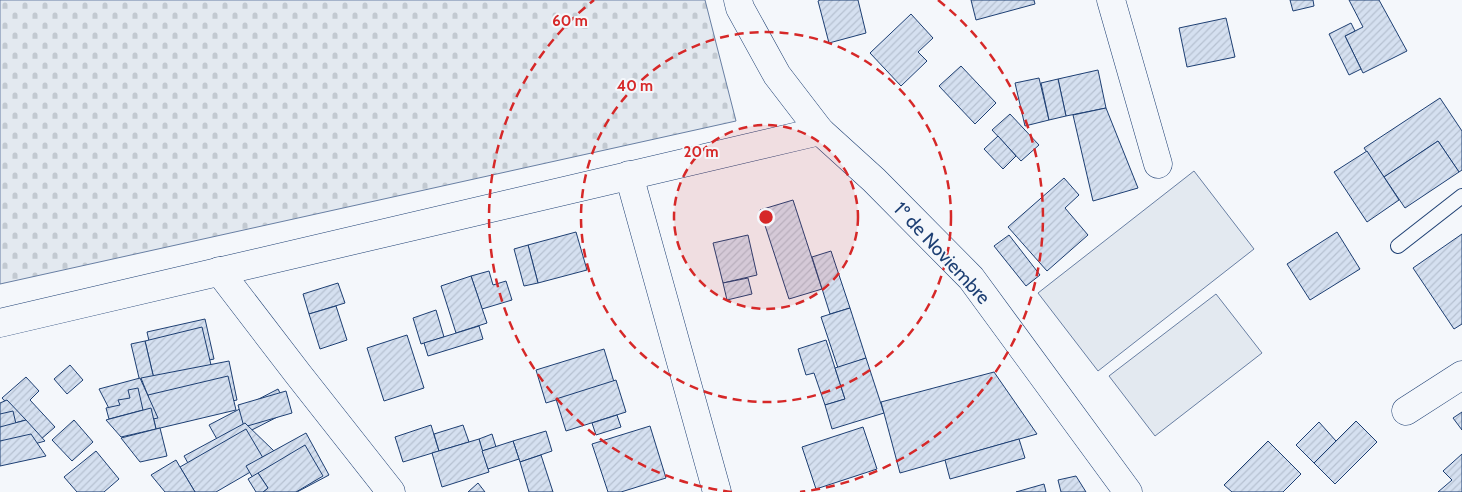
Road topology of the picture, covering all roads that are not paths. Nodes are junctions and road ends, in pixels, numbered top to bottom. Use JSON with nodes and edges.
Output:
{"nodes":[{"id":1,"x":738,"y":0,"type":"edge"},
{"id":2,"x":1110,"y":0,"type":"edge"},
{"id":3,"x":820,"y":131,"type":"junction"},
{"id":4,"x":1158,"y":164,"type":"dead end"},
{"id":5,"x":630,"y":175,"type":"junction"},
{"id":6,"x":1462,"y":196,"type":"edge"},
{"id":7,"x":1398,"y":246,"type":"dead end"},
{"id":8,"x":219,"y":271,"type":"junction"},
{"id":9,"x":0,"y":323,"type":"edge"},
{"id":10,"x":1462,"y":375,"type":"edge"},
{"id":11,"x":1406,"y":411,"type":"dead end"},
{"id":12,"x":391,"y":492,"type":"edge"},
{"id":13,"x":718,"y":492,"type":"edge"},
{"id":14,"x":1128,"y":492,"type":"edge"}],
"edges":[{"from":1,"to":3,"type":"street","name":"1º de Noviembre"},
{"from":2,"to":4,"type":"street"},
{"from":3,"to":5,"type":"street"},
{"from":3,"to":14,"type":"street","name":"1º de Noviembre"},
{"from":5,"to":8,"type":"street"},
{"from":5,"to":13,"type":"street"},
{"from":6,"to":7,"type":"lane"},
{"from":8,"to":9,"type":"street"},
{"from":8,"to":12,"type":"street"},
{"from":10,"to":11,"type":"street"}]}
